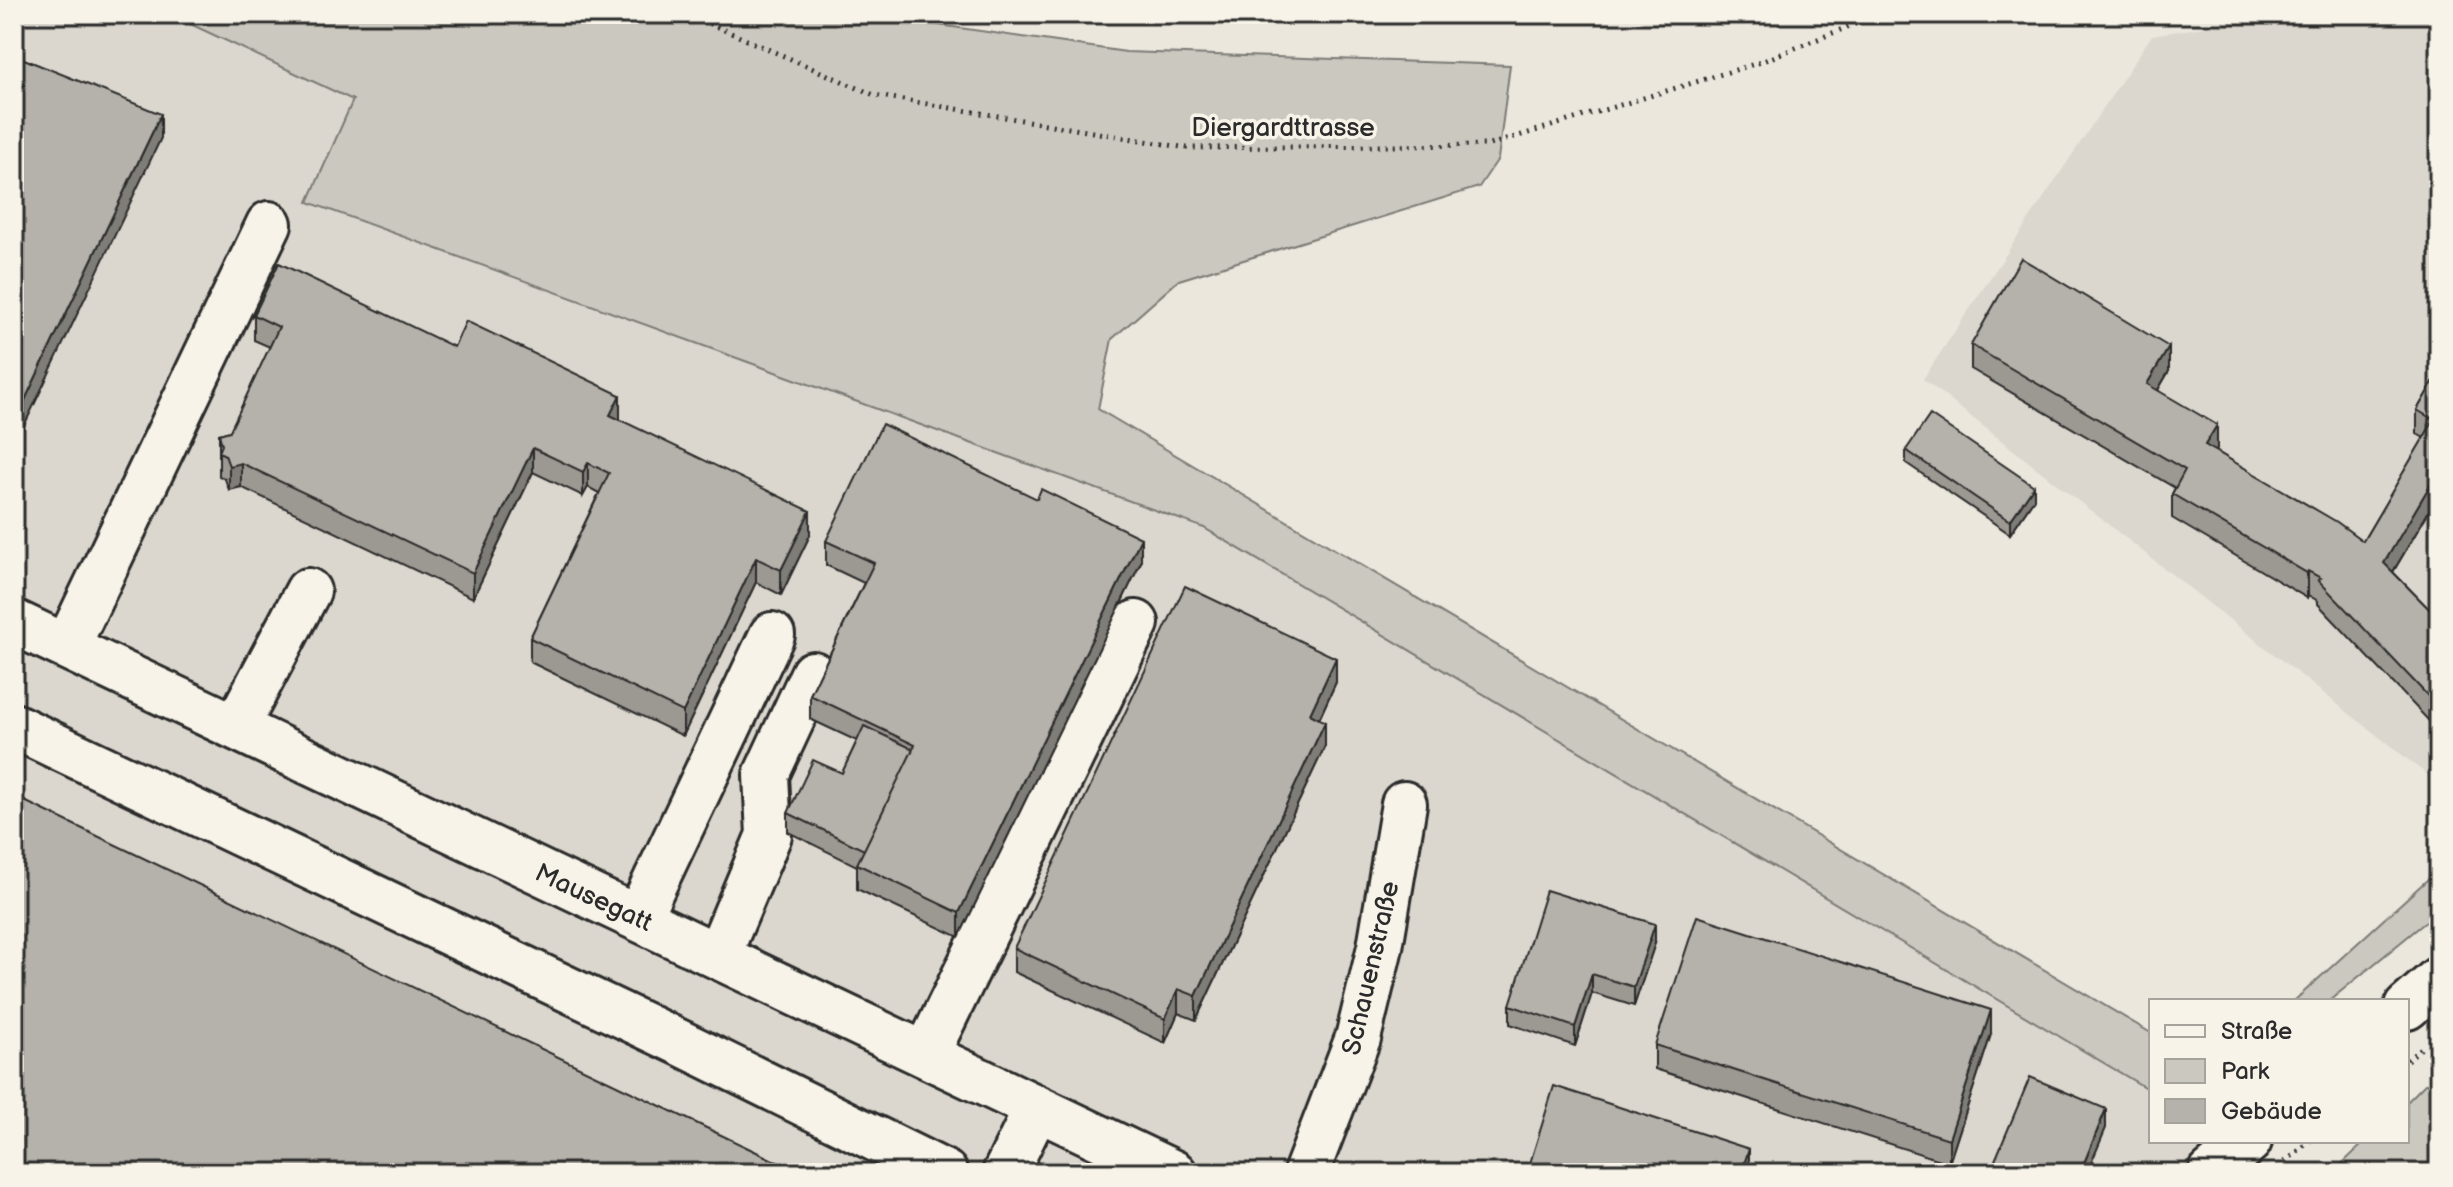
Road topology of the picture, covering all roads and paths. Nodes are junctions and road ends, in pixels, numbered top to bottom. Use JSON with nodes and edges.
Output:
{"nodes":[{"id":1,"x":687,"y":14,"type":"edge"},
{"id":2,"x":1880,"y":14,"type":"edge"},
{"id":3,"x":269,"y":224,"type":"dead end"},
{"id":4,"x":308,"y":591,"type":"dead end"},
{"id":5,"x":14,"y":622,"type":"edge"},
{"id":6,"x":1136,"y":623,"type":"dead end"},
{"id":7,"x":772,"y":635,"type":"dead end"},
{"id":8,"x":67,"y":647,"type":"junction"},
{"id":9,"x":813,"y":674,"type":"dead end"},
{"id":10,"x":14,"y":726,"type":"edge"},
{"id":11,"x":236,"y":727,"type":"junction"},
{"id":12,"x":1404,"y":804,"type":"dead end"},
{"id":13,"x":638,"y":918,"type":"junction"},
{"id":14,"x":718,"y":956,"type":"junction"},
{"id":15,"x":2439,"y":979,"type":"edge"},
{"id":16,"x":2409,"y":1005,"type":"edge"},
{"id":17,"x":926,"y":1055,"type":"junction"},
{"id":18,"x":1037,"y":1108,"type":"junction"},
{"id":19,"x":2302,"y":1143,"type":"edge"},
{"id":20,"x":2265,"y":1153,"type":"edge"},
{"id":21,"x":945,"y":1173,"type":"edge"},
{"id":22,"x":1005,"y":1173,"type":"edge"},
{"id":23,"x":1174,"y":1173,"type":"edge"},
{"id":24,"x":1306,"y":1173,"type":"edge"},
{"id":25,"x":2211,"y":1173,"type":"edge"}],
"edges":[{"from":1,"to":2,"type":"path","name":"Diergardttrasse"},
{"from":3,"to":8,"type":"street"},
{"from":4,"to":11,"type":"street"},
{"from":5,"to":8,"type":"street","name":"Mausegatt"},
{"from":6,"to":17,"type":"street"},
{"from":7,"to":13,"type":"street"},
{"from":8,"to":11,"type":"street","name":"Mausegatt"},
{"from":9,"to":14,"type":"street"},
{"from":10,"to":21,"type":"street"},
{"from":11,"to":13,"type":"street","name":"Mausegatt"},
{"from":12,"to":24,"type":"street","name":"Schauenstraße"},
{"from":13,"to":14,"type":"street","name":"Mausegatt"},
{"from":14,"to":17,"type":"street","name":"Mausegatt"},
{"from":15,"to":16,"type":"street"},
{"from":17,"to":18,"type":"street","name":"Mausegatt"},
{"from":18,"to":22,"type":"street"},
{"from":18,"to":23,"type":"street","name":"Mausegatt"},
{"from":19,"to":20,"type":"path"},
{"from":20,"to":25,"type":"street"}]}
